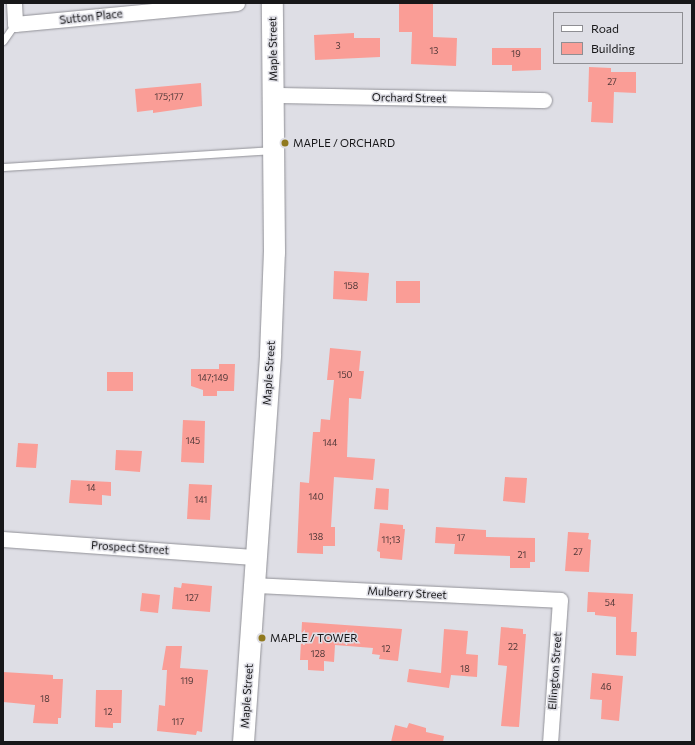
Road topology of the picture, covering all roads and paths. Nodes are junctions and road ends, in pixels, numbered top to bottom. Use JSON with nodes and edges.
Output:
{"nodes":[{"id":1,"x":14,"y":3,"type":"edge"},
{"id":2,"x":237,"y":3,"type":"edge"},
{"id":3,"x":272,"y":3,"type":"edge"},
{"id":4,"x":15,"y":24,"type":"junction"},
{"id":5,"x":3,"y":41,"type":"edge"},
{"id":6,"x":274,"y":95,"type":"junction"},
{"id":7,"x":544,"y":100,"type":"dead end"},
{"id":8,"x":275,"y":150,"type":"junction"},
{"id":9,"x":3,"y":167,"type":"edge"},
{"id":10,"x":3,"y":539,"type":"edge"},
{"id":11,"x":256,"y":557,"type":"junction"},
{"id":12,"x":254,"y":585,"type":"junction"},
{"id":13,"x":560,"y":600,"type":"joint"},
{"id":14,"x":244,"y":742,"type":"edge"},
{"id":15,"x":550,"y":742,"type":"edge"}],
"edges":[{"from":1,"to":4,"type":"street"},
{"from":2,"to":4,"type":"street","name":"Sutton Place"},
{"from":3,"to":6,"type":"main road","name":"Maple Street"},
{"from":4,"to":5,"type":"lane"},
{"from":6,"to":7,"type":"street","name":"Orchard Street"},
{"from":6,"to":8,"type":"main road","name":"Maple Street"},
{"from":8,"to":9,"type":"lane"},
{"from":8,"to":11,"type":"main road","name":"Maple Street"},
{"from":10,"to":11,"type":"street","name":"Prospect Street"},
{"from":11,"to":12,"type":"main road","name":"Maple Street"},
{"from":12,"to":13,"type":"street","name":"Mulberry Street"},
{"from":12,"to":14,"type":"main road","name":"Maple Street"},
{"from":13,"to":15,"type":"street","name":"Ellington Street"}]}
